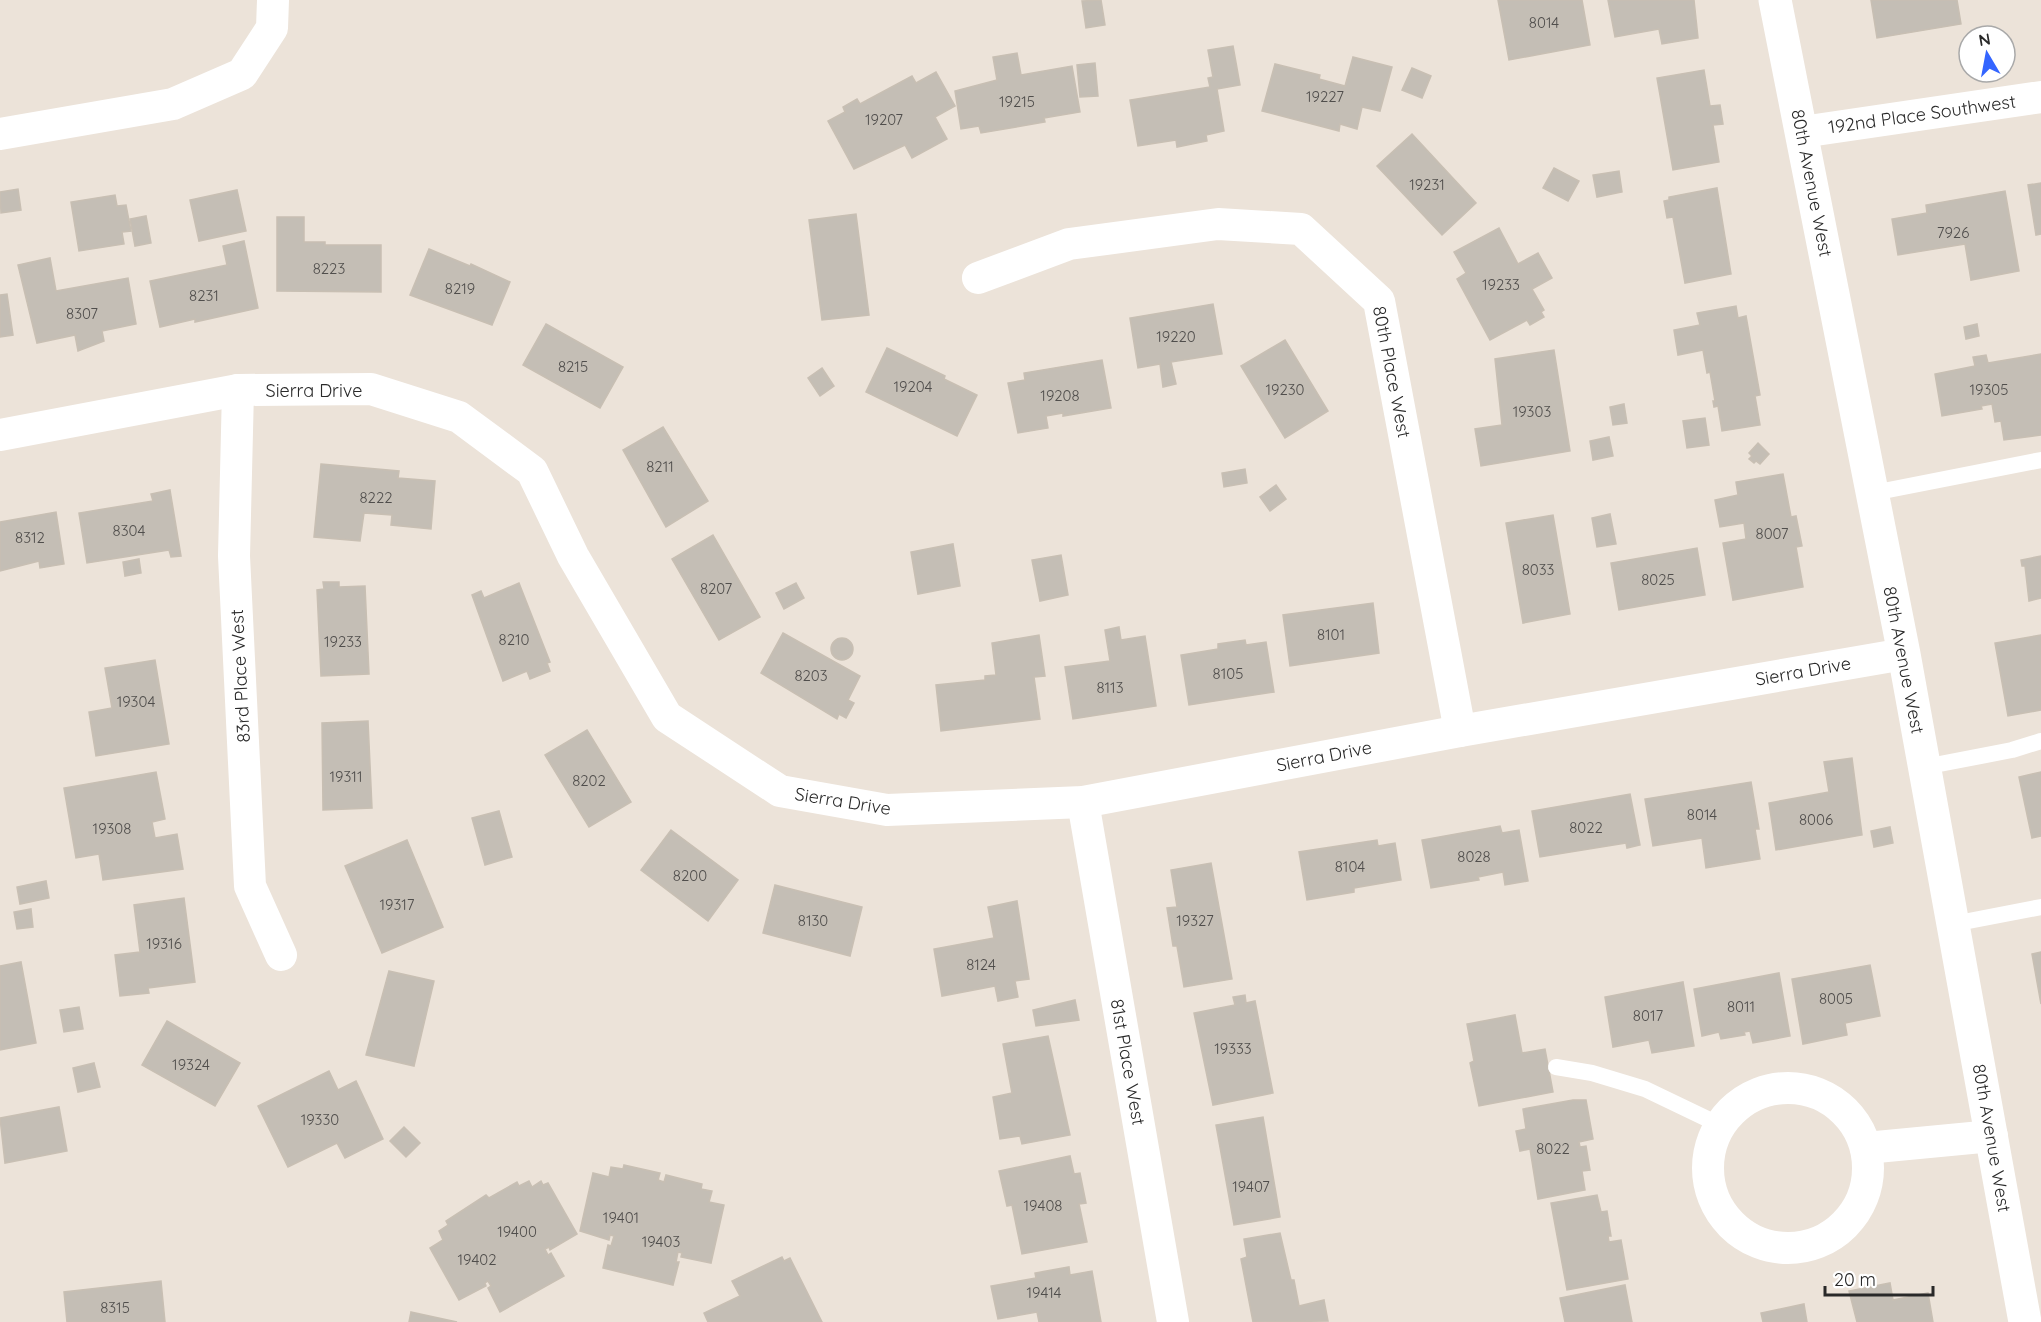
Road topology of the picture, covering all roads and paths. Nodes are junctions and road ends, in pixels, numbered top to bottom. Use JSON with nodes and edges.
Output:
{"nodes":[{"id":1,"x":1775,"y":0,"type":"edge"},
{"id":2,"x":273,"y":14,"type":"edge"},
{"id":3,"x":2041,"y":97,"type":"edge"},
{"id":4,"x":1802,"y":132,"type":"junction"},
{"id":5,"x":0,"y":134,"type":"edge"},
{"id":6,"x":978,"y":278,"type":"dead end"},
{"id":7,"x":238,"y":390,"type":"junction"},
{"id":8,"x":0,"y":435,"type":"edge"},
{"id":9,"x":2041,"y":460,"type":"edge"},
{"id":10,"x":1872,"y":493,"type":"junction"},
{"id":11,"x":1904,"y":654,"type":"junction"},
{"id":12,"x":1460,"y":731,"type":"junction"},
{"id":13,"x":2041,"y":741,"type":"edge"},
{"id":14,"x":1924,"y":767,"type":"junction"},
{"id":15,"x":1083,"y":802,"type":"junction"},
{"id":16,"x":2041,"y":907,"type":"edge"},
{"id":17,"x":1953,"y":924,"type":"junction"},
{"id":18,"x":281,"y":955,"type":"dead end"},
{"id":19,"x":1556,"y":1067,"type":"dead end"},
{"id":20,"x":1720,"y":1125,"type":"junction"},
{"id":21,"x":1992,"y":1136,"type":"junction"},
{"id":22,"x":1866,"y":1148,"type":"junction"},
{"id":23,"x":2029,"y":1304,"type":"edge"},
{"id":24,"x":1173,"y":1322,"type":"edge"}],
"edges":[{"from":1,"to":4,"type":"street","name":"80th Avenue West"},
{"from":2,"to":5,"type":"street"},
{"from":3,"to":4,"type":"street","name":"192nd Place Southwest"},
{"from":4,"to":10,"type":"street","name":"80th Avenue West"},
{"from":6,"to":12,"type":"street","name":"80th Place West"},
{"from":7,"to":8,"type":"street","name":"Sierra Drive"},
{"from":7,"to":15,"type":"street","name":"Sierra Drive"},
{"from":7,"to":18,"type":"street","name":"83rd Place West"},
{"from":9,"to":10,"type":"lane"},
{"from":10,"to":11,"type":"street","name":"80th Avenue West"},
{"from":11,"to":12,"type":"street","name":"Sierra Drive"},
{"from":11,"to":14,"type":"street","name":"80th Avenue West"},
{"from":12,"to":15,"type":"street","name":"Sierra Drive"},
{"from":13,"to":14,"type":"lane"},
{"from":14,"to":17,"type":"street","name":"80th Avenue West"},
{"from":15,"to":24,"type":"street","name":"81st Place West"},
{"from":16,"to":17,"type":"lane"},
{"from":17,"to":21,"type":"street","name":"80th Avenue West"},
{"from":19,"to":20,"type":"lane"},
{"from":20,"to":22,"type":"street"},
{"from":20,"to":22,"type":"street"},
{"from":21,"to":22,"type":"street"},
{"from":21,"to":23,"type":"street","name":"80th Avenue West"}]}
